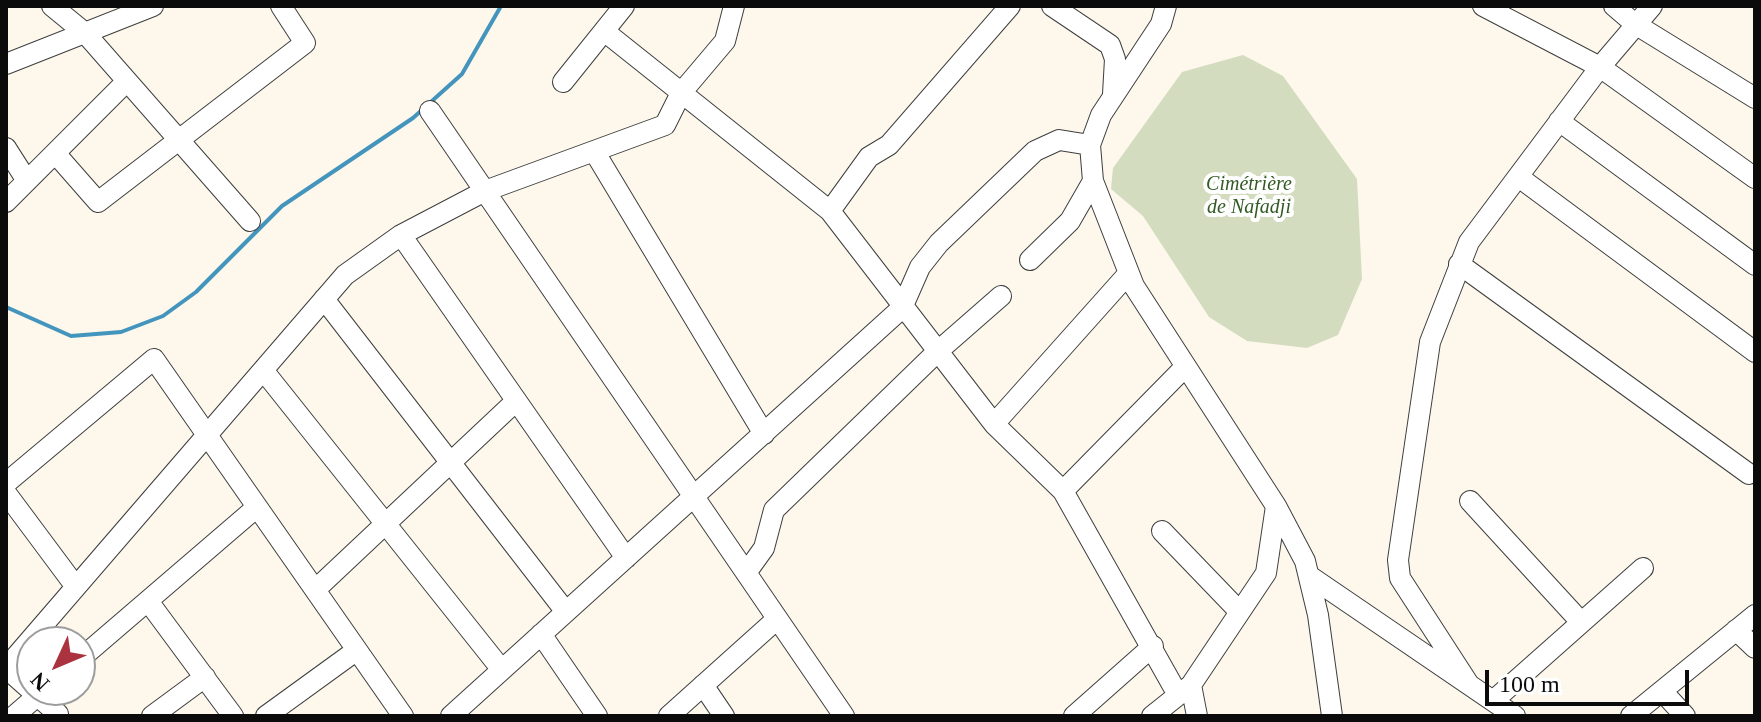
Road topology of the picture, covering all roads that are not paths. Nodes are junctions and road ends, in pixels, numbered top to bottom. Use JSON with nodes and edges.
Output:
{"nodes":[{"id":1,"x":52,"y":6,"type":"edge"},
{"id":2,"x":153,"y":6,"type":"edge"},
{"id":3,"x":281,"y":6,"type":"edge"},
{"id":4,"x":624,"y":6,"type":"edge"},
{"id":5,"x":734,"y":6,"type":"edge"},
{"id":6,"x":1010,"y":6,"type":"edge"},
{"id":7,"x":1052,"y":6,"type":"edge"},
{"id":8,"x":1166,"y":6,"type":"edge"},
{"id":9,"x":1483,"y":6,"type":"edge"},
{"id":10,"x":1614,"y":6,"type":"edge"},
{"id":11,"x":1652,"y":6,"type":"edge"},
{"id":12,"x":1635,"y":24,"type":"junction"},
{"id":13,"x":604,"y":31,"type":"junction"},
{"id":14,"x":85,"y":33,"type":"junction"},
{"id":15,"x":6,"y":64,"type":"edge"},
{"id":16,"x":1600,"y":67,"type":"junction"},
{"id":17,"x":127,"y":81,"type":"junction"},
{"id":18,"x":563,"y":82,"type":"dead end"},
{"id":19,"x":681,"y":93,"type":"junction"},
{"id":20,"x":1113,"y":97,"type":"junction"},
{"id":21,"x":1755,"y":98,"type":"edge"},
{"id":22,"x":430,"y":111,"type":"dead end"},
{"id":23,"x":1559,"y":121,"type":"junction"},
{"id":24,"x":179,"y":140,"type":"junction"},
{"id":25,"x":1090,"y":145,"type":"junction"},
{"id":26,"x":6,"y":148,"type":"edge"},
{"id":27,"x":594,"y":151,"type":"junction"},
{"id":28,"x":55,"y":153,"type":"junction"},
{"id":29,"x":1520,"y":178,"type":"junction"},
{"id":30,"x":1755,"y":178,"type":"edge"},
{"id":31,"x":27,"y":181,"type":"junction"},
{"id":32,"x":1093,"y":181,"type":"junction"},
{"id":33,"x":485,"y":191,"type":"junction"},
{"id":34,"x":6,"y":202,"type":"edge"},
{"id":35,"x":830,"y":211,"type":"junction"},
{"id":36,"x":250,"y":221,"type":"dead end"},
{"id":37,"x":401,"y":235,"type":"junction"},
{"id":38,"x":1030,"y":260,"type":"dead end"},
{"id":39,"x":1459,"y":264,"type":"junction"},
{"id":40,"x":1755,"y":265,"type":"edge"},
{"id":41,"x":1128,"y":274,"type":"junction"},
{"id":42,"x":1001,"y":296,"type":"dead end"},
{"id":43,"x":324,"y":299,"type":"junction"},
{"id":44,"x":902,"y":308,"type":"junction"},
{"id":45,"x":937,"y":352,"type":"junction"},
{"id":46,"x":1755,"y":352,"type":"edge"},
{"id":47,"x":1185,"y":367,"type":"junction"},
{"id":48,"x":263,"y":370,"type":"junction"},
{"id":49,"x":516,"y":401,"type":"junction"},
{"id":50,"x":994,"y":424,"type":"junction"},
{"id":51,"x":764,"y":434,"type":"junction"},
{"id":52,"x":207,"y":435,"type":"junction"},
{"id":53,"x":452,"y":461,"type":"junction"},
{"id":54,"x":1749,"y":474,"type":"dead end"},
{"id":55,"x":6,"y":483,"type":"edge"},
{"id":56,"x":1063,"y":491,"type":"junction"},
{"id":57,"x":6,"y":493,"type":"edge"},
{"id":58,"x":694,"y":496,"type":"junction"},
{"id":59,"x":1470,"y":501,"type":"dead end"},
{"id":60,"x":1276,"y":506,"type":"junction"},
{"id":61,"x":257,"y":507,"type":"junction"},
{"id":62,"x":386,"y":524,"type":"junction"},
{"id":63,"x":1162,"y":531,"type":"dead end"},
{"id":64,"x":626,"y":558,"type":"junction"},
{"id":65,"x":1643,"y":568,"type":"dead end"},
{"id":66,"x":746,"y":573,"type":"junction"},
{"id":67,"x":1311,"y":577,"type":"junction"},
{"id":68,"x":76,"y":587,"type":"junction"},
{"id":69,"x":315,"y":590,"type":"junction"},
{"id":70,"x":148,"y":601,"type":"junction"},
{"id":71,"x":1238,"y":610,"type":"junction"},
{"id":72,"x":566,"y":612,"type":"junction"},
{"id":73,"x":1755,"y":615,"type":"edge"},
{"id":74,"x":777,"y":619,"type":"junction"},
{"id":75,"x":1580,"y":621,"type":"junction"},
{"id":76,"x":1736,"y":630,"type":"junction"},
{"id":77,"x":541,"y":634,"type":"junction"},
{"id":78,"x":96,"y":645,"type":"edge"},
{"id":79,"x":1153,"y":646,"type":"junction"},
{"id":80,"x":1755,"y":648,"type":"edge"},
{"id":81,"x":357,"y":650,"type":"junction"},
{"id":82,"x":6,"y":668,"type":"edge"},
{"id":83,"x":502,"y":670,"type":"junction"},
{"id":84,"x":205,"y":677,"type":"junction"},
{"id":85,"x":1468,"y":683,"type":"junction"},
{"id":86,"x":703,"y":685,"type":"junction"},
{"id":87,"x":1184,"y":690,"type":"junction"},
{"id":88,"x":1662,"y":691,"type":"junction"},
{"id":89,"x":1493,"y":701,"type":"junction"},
{"id":90,"x":472,"y":709,"type":"edge"},
{"id":91,"x":152,"y":716,"type":"edge"},
{"id":92,"x":233,"y":716,"type":"edge"},
{"id":93,"x":266,"y":716,"type":"edge"},
{"id":94,"x":403,"y":716,"type":"edge"},
{"id":95,"x":451,"y":716,"type":"edge"},
{"id":96,"x":597,"y":716,"type":"edge"},
{"id":97,"x":669,"y":716,"type":"edge"},
{"id":98,"x":724,"y":716,"type":"edge"},
{"id":99,"x":844,"y":716,"type":"edge"},
{"id":100,"x":1074,"y":716,"type":"edge"},
{"id":101,"x":1152,"y":716,"type":"edge"},
{"id":102,"x":1197,"y":716,"type":"edge"},
{"id":103,"x":1332,"y":716,"type":"edge"},
{"id":104,"x":1515,"y":716,"type":"edge"},
{"id":105,"x":1631,"y":716,"type":"edge"},
{"id":106,"x":1685,"y":716,"type":"edge"}],
"edges":[{"from":1,"to":14,"type":"street"},
{"from":2,"to":14,"type":"street"},
{"from":3,"to":24,"type":"street"},
{"from":4,"to":13,"type":"street"},
{"from":5,"to":19,"type":"street"},
{"from":6,"to":35,"type":"street"},
{"from":7,"to":20,"type":"street"},
{"from":8,"to":20,"type":"street"},
{"from":9,"to":16,"type":"street"},
{"from":10,"to":12,"type":"street"},
{"from":11,"to":12,"type":"street"},
{"from":12,"to":16,"type":"street"},
{"from":12,"to":21,"type":"street"},
{"from":13,"to":18,"type":"street"},
{"from":13,"to":19,"type":"street"},
{"from":14,"to":15,"type":"street"},
{"from":14,"to":17,"type":"street"},
{"from":16,"to":23,"type":"street"},
{"from":16,"to":30,"type":"street"},
{"from":17,"to":24,"type":"street"},
{"from":17,"to":28,"type":"street"},
{"from":19,"to":27,"type":"street"},
{"from":19,"to":35,"type":"street"},
{"from":20,"to":25,"type":"street"},
{"from":22,"to":33,"type":"street"},
{"from":23,"to":29,"type":"street"},
{"from":23,"to":40,"type":"street"},
{"from":24,"to":28,"type":"street"},
{"from":24,"to":36,"type":"street"},
{"from":25,"to":32,"type":"street"},
{"from":25,"to":44,"type":"street"},
{"from":26,"to":31,"type":"street"},
{"from":27,"to":33,"type":"street"},
{"from":27,"to":51,"type":"street"},
{"from":28,"to":31,"type":"street"},
{"from":29,"to":39,"type":"street"},
{"from":29,"to":46,"type":"street"},
{"from":31,"to":34,"type":"street"},
{"from":32,"to":38,"type":"street"},
{"from":32,"to":41,"type":"street"},
{"from":33,"to":37,"type":"street"},
{"from":33,"to":58,"type":"street"},
{"from":35,"to":44,"type":"street"},
{"from":37,"to":43,"type":"street"},
{"from":37,"to":49,"type":"street"},
{"from":39,"to":54,"type":"street"},
{"from":39,"to":85,"type":"street"},
{"from":41,"to":47,"type":"street"},
{"from":41,"to":50,"type":"street"},
{"from":42,"to":45,"type":"street"},
{"from":43,"to":48,"type":"street"},
{"from":43,"to":53,"type":"street"},
{"from":44,"to":45,"type":"street"},
{"from":44,"to":51,"type":"street"},
{"from":45,"to":50,"type":"street"},
{"from":45,"to":66,"type":"street"},
{"from":47,"to":56,"type":"street"},
{"from":47,"to":60,"type":"street"},
{"from":48,"to":52,"type":"street"},
{"from":48,"to":62,"type":"street"},
{"from":49,"to":53,"type":"street"},
{"from":49,"to":64,"type":"street"},
{"from":50,"to":56,"type":"street"},
{"from":51,"to":58,"type":"street"},
{"from":52,"to":55,"type":"street"},
{"from":52,"to":61,"type":"street"},
{"from":52,"to":68,"type":"street"},
{"from":53,"to":62,"type":"street"},
{"from":53,"to":72,"type":"street"},
{"from":56,"to":79,"type":"street"},
{"from":57,"to":68,"type":"street"},
{"from":58,"to":64,"type":"street"},
{"from":58,"to":66,"type":"street"},
{"from":59,"to":75,"type":"street"},
{"from":60,"to":67,"type":"street"},
{"from":60,"to":71,"type":"street"},
{"from":61,"to":69,"type":"street"},
{"from":61,"to":70,"type":"street"},
{"from":62,"to":69,"type":"street"},
{"from":62,"to":83,"type":"street"},
{"from":63,"to":71,"type":"street"},
{"from":64,"to":72,"type":"street"},
{"from":65,"to":75,"type":"street"},
{"from":66,"to":74,"type":"street"},
{"from":67,"to":85,"type":"street"},
{"from":67,"to":103,"type":"street"},
{"from":68,"to":82,"type":"street"},
{"from":69,"to":81,"type":"street"},
{"from":70,"to":78,"type":"street"},
{"from":70,"to":84,"type":"street"},
{"from":71,"to":87,"type":"street"},
{"from":72,"to":77,"type":"street"},
{"from":73,"to":76,"type":"street"},
{"from":74,"to":86,"type":"street"},
{"from":74,"to":99,"type":"street"},
{"from":75,"to":89,"type":"street"},
{"from":76,"to":80,"type":"street"},
{"from":76,"to":88,"type":"street"},
{"from":77,"to":83,"type":"street"},
{"from":77,"to":96,"type":"street"},
{"from":79,"to":87,"type":"street"},
{"from":79,"to":100,"type":"street"},
{"from":81,"to":93,"type":"street"},
{"from":81,"to":94,"type":"street"},
{"from":83,"to":90,"type":"street"},
{"from":84,"to":91,"type":"street"},
{"from":84,"to":92,"type":"street"},
{"from":85,"to":89,"type":"street"},
{"from":86,"to":97,"type":"street"},
{"from":86,"to":98,"type":"street"},
{"from":87,"to":101,"type":"street"},
{"from":87,"to":102,"type":"street"},
{"from":88,"to":105,"type":"street"},
{"from":88,"to":106,"type":"street"},
{"from":89,"to":104,"type":"street"},
{"from":90,"to":95,"type":"street"}]}
